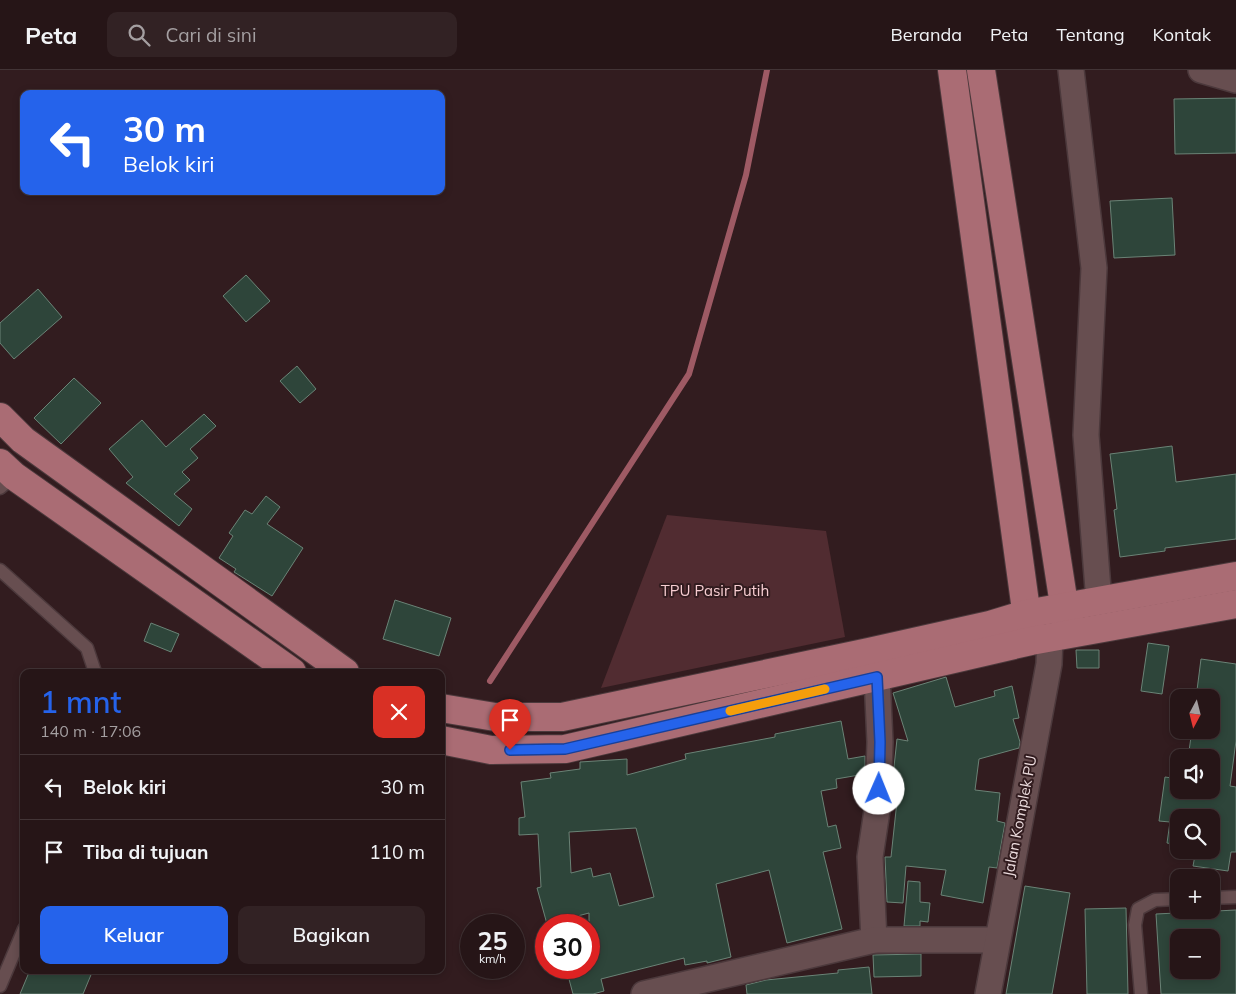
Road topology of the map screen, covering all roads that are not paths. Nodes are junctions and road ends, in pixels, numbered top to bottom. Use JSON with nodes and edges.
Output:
{"nodes":[{"id":1,"x":952,"y":70,"type":"edge"},
{"id":2,"x":981,"y":70,"type":"edge"},
{"id":3,"x":1071,"y":70,"type":"edge"},
{"id":4,"x":1202,"y":70,"type":"edge"},
{"id":5,"x":1236,"y":80,"type":"edge"},
{"id":6,"x":0,"y":417,"type":"edge"},
{"id":7,"x":5,"y":476,"type":"edge"},
{"id":8,"x":0,"y":570,"type":"edge"},
{"id":9,"x":1236,"y":576,"type":"edge"},
{"id":10,"x":1100,"y":602,"type":"junction"},
{"id":11,"x":1236,"y":604,"type":"edge"},
{"id":12,"x":1064,"y":607,"type":"junction"},
{"id":13,"x":1026,"y":614,"type":"junction"},
{"id":14,"x":272,"y":621,"type":"junction"},
{"id":15,"x":1050,"y":637,"type":"junction"},
{"id":16,"x":256,"y":646,"type":"junction"},
{"id":17,"x":94,"y":669,"type":"edge"},
{"id":18,"x":288,"y":669,"type":"edge"},
{"id":19,"x":340,"y":669,"type":"edge"},
{"id":20,"x":877,"y":677,"type":"junction"},
{"id":21,"x":445,"y":709,"type":"edge"},
{"id":22,"x":445,"y":741,"type":"edge"},
{"id":23,"x":1236,"y":897,"type":"edge"},
{"id":24,"x":1220,"y":898,"type":"edge"},
{"id":25,"x":1170,"y":899,"type":"edge"},
{"id":26,"x":20,"y":938,"type":"edge"},
{"id":27,"x":874,"y":940,"type":"junction"},
{"id":28,"x":997,"y":940,"type":"junction"},
{"id":29,"x":0,"y":986,"type":"edge"},
{"id":30,"x":644,"y":994,"type":"edge"},
{"id":31,"x":988,"y":994,"type":"edge"},
{"id":32,"x":1141,"y":994,"type":"edge"}],
"edges":[{"from":1,"to":13,"type":"highway"},
{"from":2,"to":12,"type":"highway"},
{"from":3,"to":10,"type":"street"},
{"from":4,"to":5,"type":"street"},
{"from":6,"to":14,"type":"highway"},
{"from":7,"to":16,"type":"highway"},
{"from":8,"to":17,"type":"lane"},
{"from":9,"to":10,"type":"highway"},
{"from":10,"to":12,"type":"highway"},
{"from":11,"to":15,"type":"highway"},
{"from":12,"to":13,"type":"highway"},
{"from":12,"to":15,"type":"highway"},
{"from":13,"to":15,"type":"highway"},
{"from":13,"to":21,"type":"highway"},
{"from":14,"to":16,"type":"highway"},
{"from":14,"to":19,"type":"highway"},
{"from":15,"to":20,"type":"highway"},
{"from":15,"to":28,"type":"street","name":"Jalan Komplek PU"},
{"from":16,"to":18,"type":"highway"},
{"from":20,"to":22,"type":"highway"},
{"from":20,"to":27,"type":"street"},
{"from":23,"to":24,"type":"lane"},
{"from":25,"to":32,"type":"lane"},
{"from":26,"to":29,"type":"lane"},
{"from":27,"to":28,"type":"street"},
{"from":27,"to":30,"type":"street"},
{"from":28,"to":31,"type":"street","name":"Jalan Komplek PU"}]}
